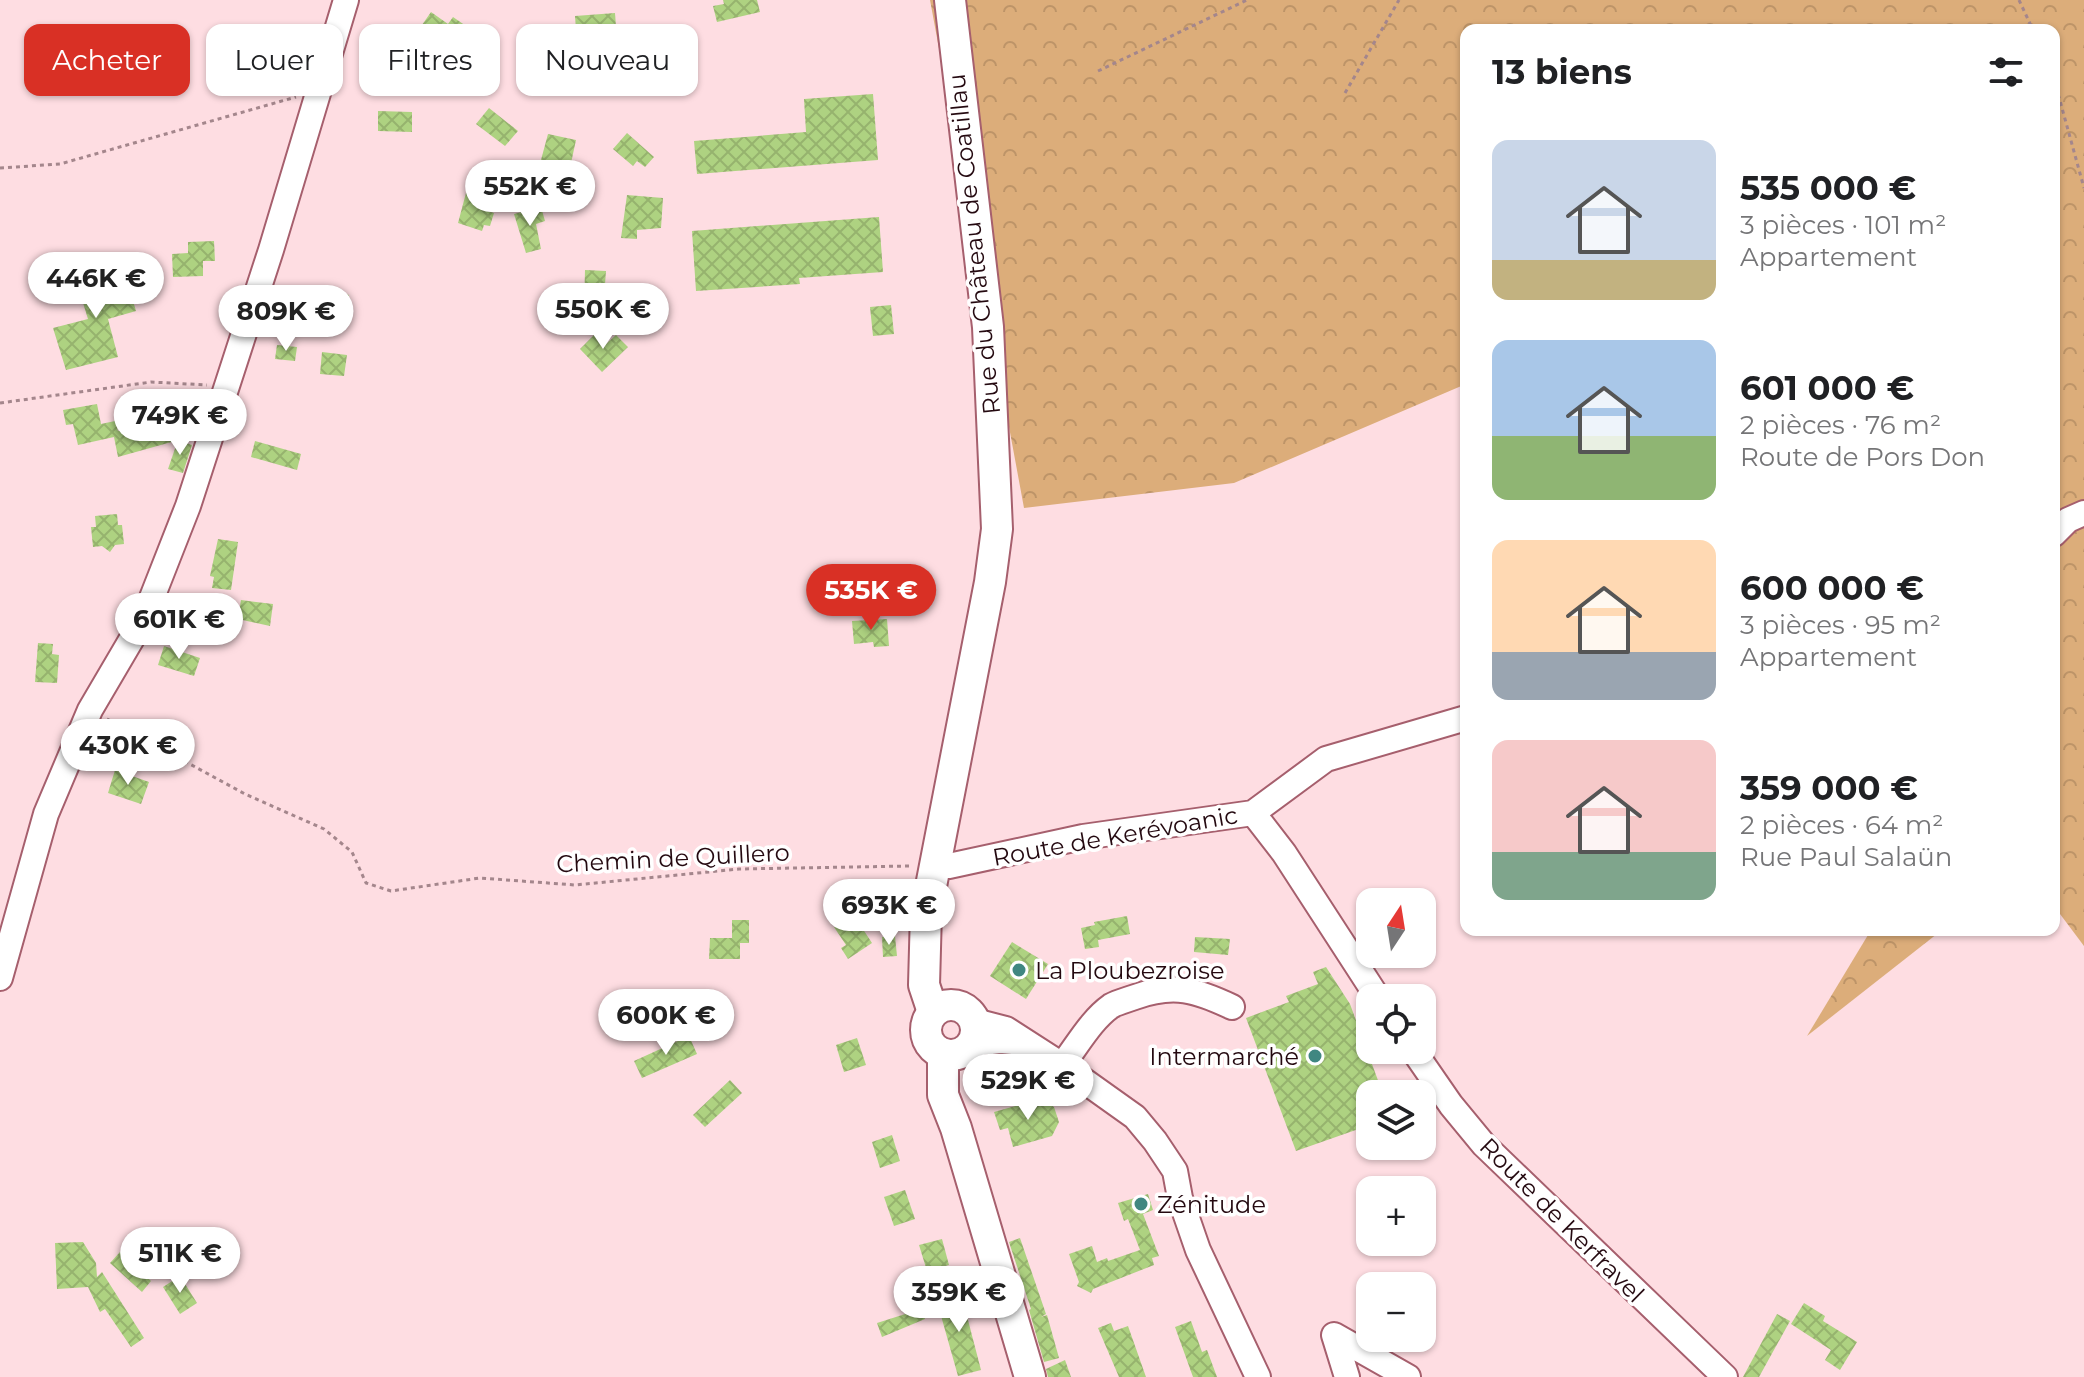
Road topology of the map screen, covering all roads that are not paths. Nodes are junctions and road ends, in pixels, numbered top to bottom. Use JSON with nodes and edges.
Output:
{"nodes":[{"id":1,"x":346,"y":0,"type":"edge"},
{"id":2,"x":950,"y":0,"type":"edge"},
{"id":3,"x":2084,"y":513,"type":"edge"},
{"id":4,"x":2060,"y":528,"type":"edge"},
{"id":5,"x":1460,"y":720,"type":"edge"},
{"id":6,"x":1253,"y":813,"type":"junction"},
{"id":7,"x":934,"y":866,"type":"junction"},
{"id":8,"x":0,"y":978,"type":"edge"},
{"id":9,"x":1369,"y":984,"type":"edge"},
{"id":10,"x":1232,"y":1007,"type":"dead end"},
{"id":11,"x":956,"y":1032,"type":"junction"},
{"id":12,"x":1423,"y":1064,"type":"edge"},
{"id":13,"x":1062,"y":1065,"type":"junction"},
{"id":14,"x":1030,"y":1377,"type":"edge"},
{"id":15,"x":1258,"y":1377,"type":"edge"},
{"id":16,"x":1347,"y":1377,"type":"edge"},
{"id":17,"x":1408,"y":1377,"type":"edge"},
{"id":18,"x":1725,"y":1377,"type":"edge"}],
"edges":[{"from":1,"to":8,"type":"street"},
{"from":2,"to":7,"type":"main road","name":"Rue du Château de Coatillau"},
{"from":3,"to":4,"type":"street"},
{"from":5,"to":6,"type":"street","name":"Route de Kerévoanic"},
{"from":6,"to":7,"type":"street","name":"Route de Kerévoanic"},
{"from":6,"to":9,"type":"street"},
{"from":7,"to":11,"type":"main road","name":"Rue du Château de Coatillau"},
{"from":10,"to":13,"type":"street"},
{"from":11,"to":13,"type":"street"},
{"from":11,"to":14,"type":"main road"},
{"from":12,"to":18,"type":"street","name":"Route de Kerfravel"},
{"from":13,"to":15,"type":"street"},
{"from":16,"to":17,"type":"street"}]}
